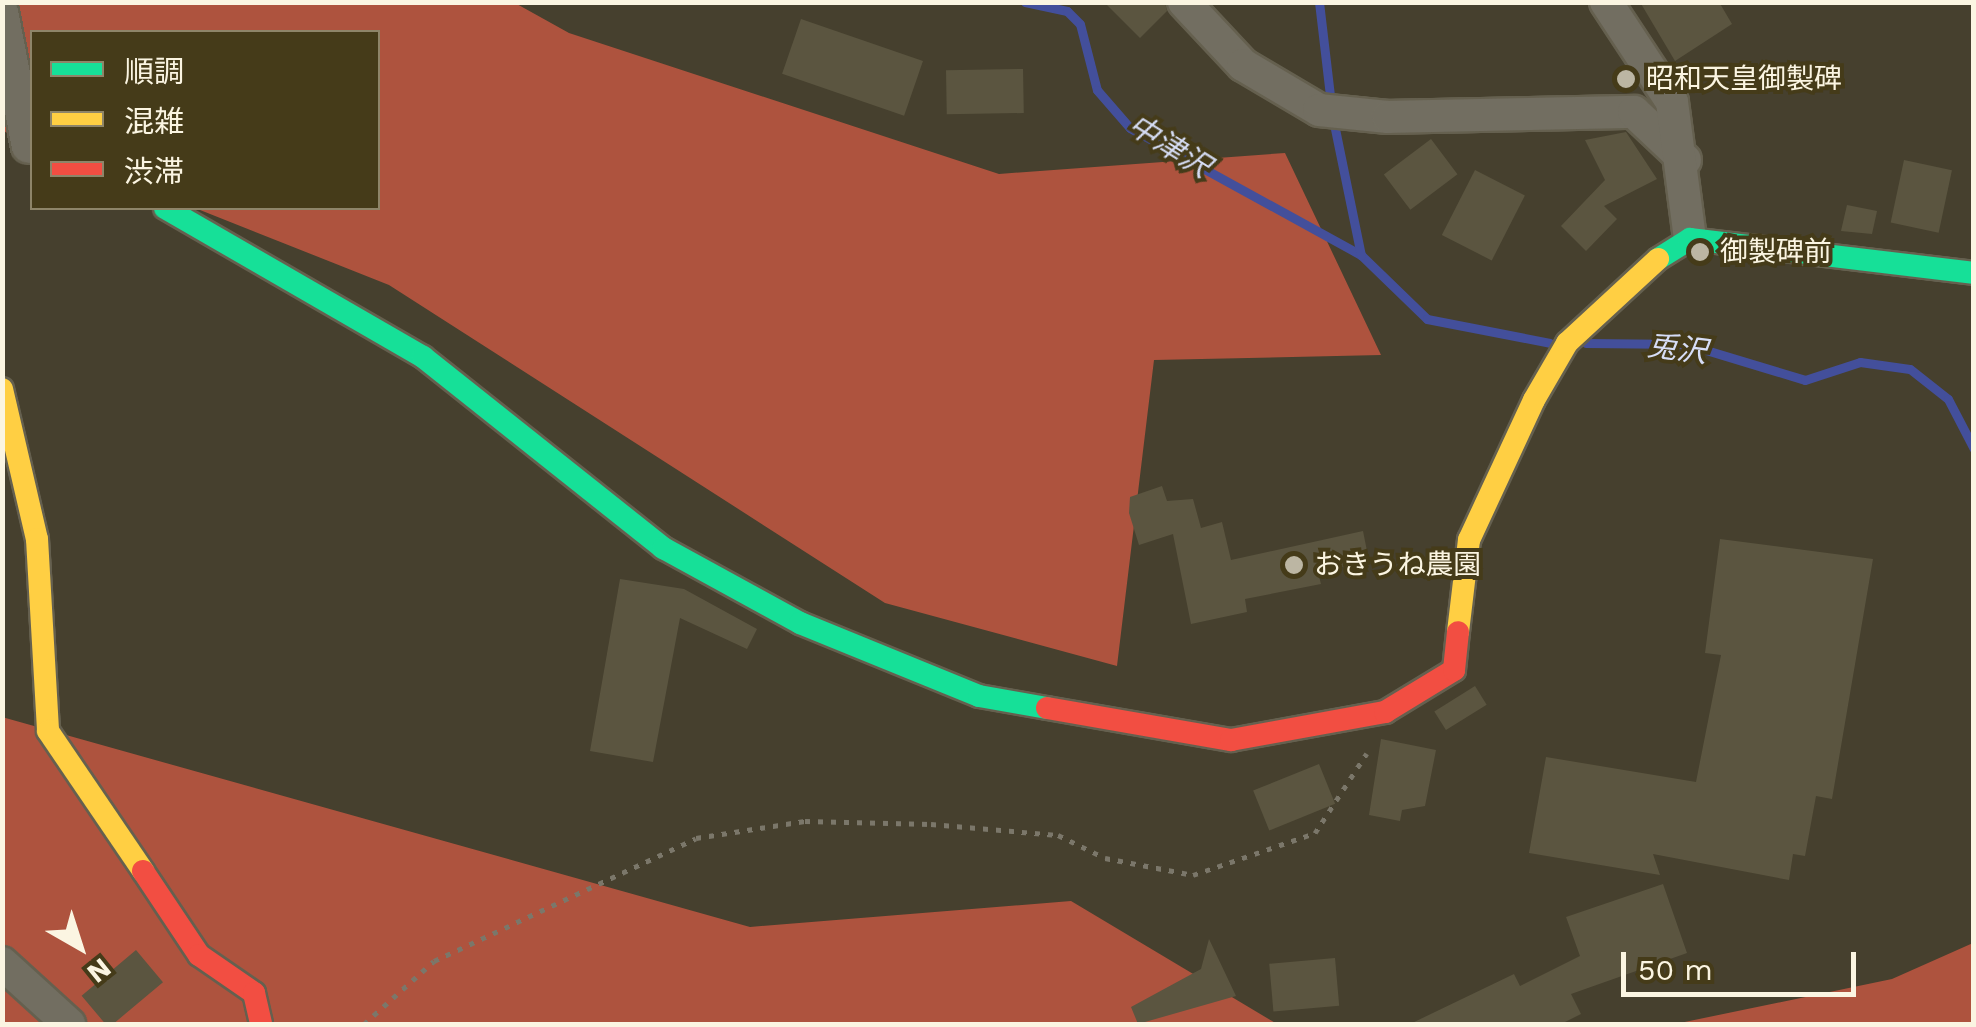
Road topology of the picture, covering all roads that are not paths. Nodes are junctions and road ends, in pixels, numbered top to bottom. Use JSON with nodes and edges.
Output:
{"nodes":[{"id":1,"x":1184,"y":2,"type":"edge"},
{"id":2,"x":1606,"y":2,"type":"edge"},
{"id":3,"x":2,"y":12,"type":"edge"},
{"id":4,"x":21,"y":146,"type":"edge"},
{"id":5,"x":1685,"y":160,"type":"junction"},
{"id":6,"x":168,"y":210,"type":"edge"},
{"id":7,"x":1690,"y":238,"type":"junction"},
{"id":8,"x":1974,"y":273,"type":"edge"},
{"id":9,"x":2,"y":389,"type":"edge"},
{"id":10,"x":2,"y":963,"type":"edge"},
{"id":11,"x":70,"y":1024,"type":"edge"},
{"id":12,"x":261,"y":1024,"type":"edge"}],
"edges":[{"from":1,"to":5,"type":"street"},
{"from":2,"to":5,"type":"street"},
{"from":3,"to":4,"type":"street"},
{"from":5,"to":7,"type":"street"},
{"from":6,"to":7,"type":"street"},
{"from":7,"to":8,"type":"street"},
{"from":9,"to":12,"type":"street"},
{"from":10,"to":11,"type":"street"}]}
